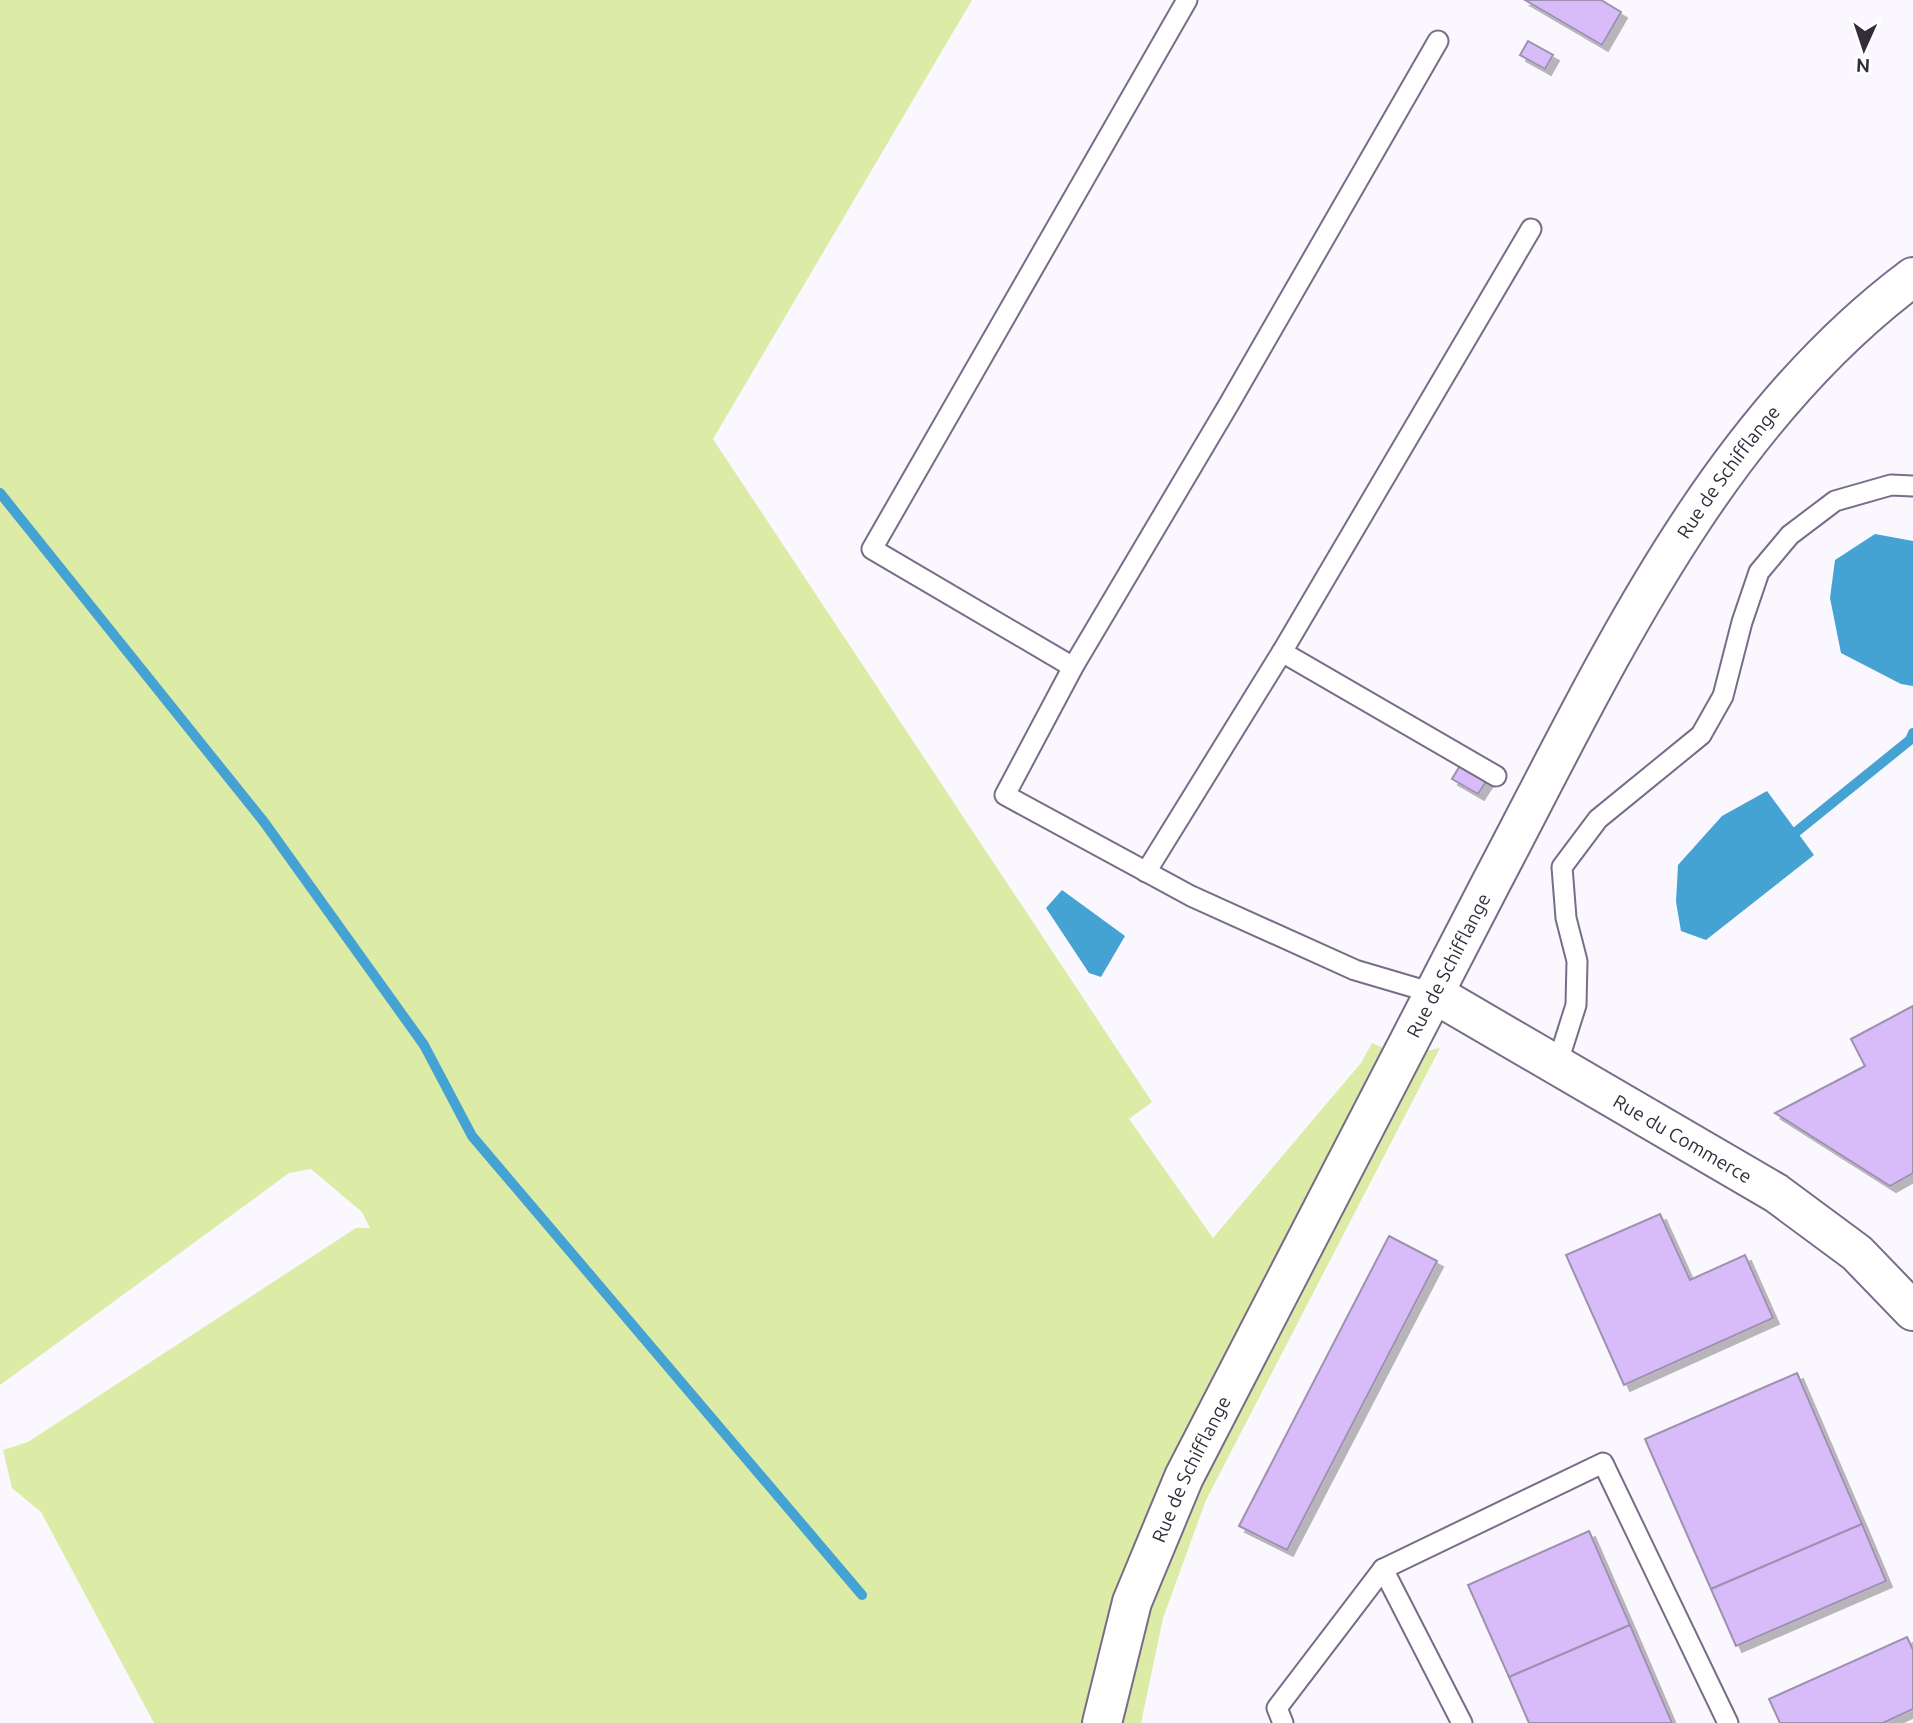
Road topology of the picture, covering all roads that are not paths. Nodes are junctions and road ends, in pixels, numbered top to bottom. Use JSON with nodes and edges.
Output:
{"nodes":[{"id":1,"x":1187,"y":0,"type":"edge"},
{"id":2,"x":1438,"y":41,"type":"dead end"},
{"id":3,"x":1531,"y":229,"type":"dead end"},
{"id":4,"x":1913,"y":277,"type":"edge"},
{"id":5,"x":1913,"y":486,"type":"edge"},
{"id":6,"x":1282,"y":653,"type":"junction"},
{"id":7,"x":1073,"y":667,"type":"junction"},
{"id":8,"x":1496,"y":775,"type":"dead end"},
{"id":9,"x":1146,"y":872,"type":"junction"},
{"id":10,"x":1433,"y":993,"type":"junction"},
{"id":11,"x":1557,"y":1065,"type":"junction"},
{"id":12,"x":1913,"y":1311,"type":"edge"},
{"id":13,"x":1383,"y":1570,"type":"junction"},
{"id":14,"x":1102,"y":1723,"type":"edge"},
{"id":15,"x":1283,"y":1723,"type":"edge"},
{"id":16,"x":1462,"y":1723,"type":"edge"},
{"id":17,"x":1728,"y":1723,"type":"edge"}],
"edges":[{"from":1,"to":7,"type":"lane"},
{"from":2,"to":7,"type":"lane"},
{"from":3,"to":6,"type":"lane"},
{"from":4,"to":10,"type":"main road","name":"Rue de Schifflange"},
{"from":5,"to":11,"type":"lane"},
{"from":6,"to":8,"type":"lane"},
{"from":6,"to":9,"type":"lane"},
{"from":7,"to":9,"type":"lane"},
{"from":9,"to":10,"type":"lane"},
{"from":10,"to":11,"type":"main road","name":"Rue du Commerce"},
{"from":10,"to":14,"type":"main road","name":"Rue de Schifflange"},
{"from":11,"to":12,"type":"main road","name":"Rue du Commerce"},
{"from":13,"to":15,"type":"lane"},
{"from":13,"to":16,"type":"lane"},
{"from":13,"to":17,"type":"lane"}]}
